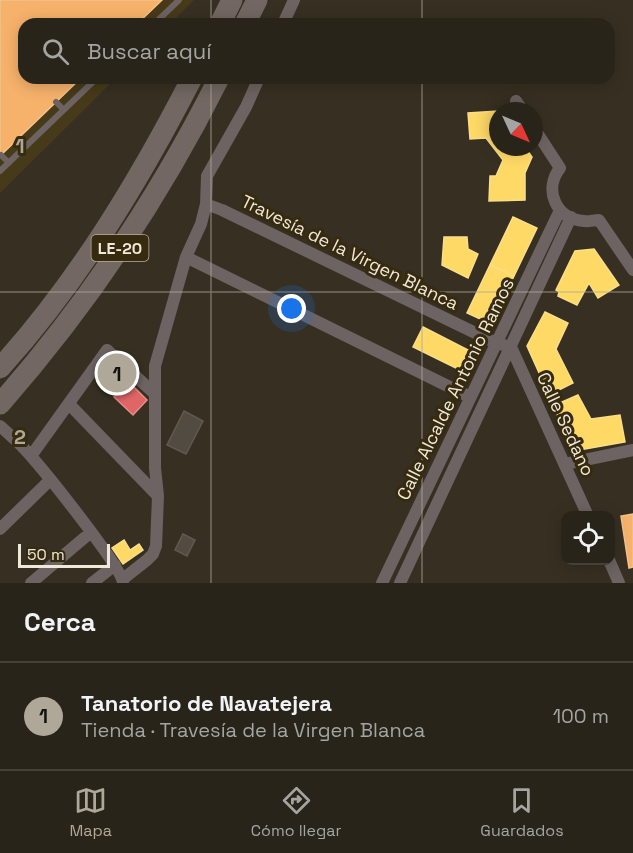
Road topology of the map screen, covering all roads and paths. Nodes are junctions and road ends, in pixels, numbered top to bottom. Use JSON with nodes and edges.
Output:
{"nodes":[{"id":1,"x":179,"y":0,"type":"edge"},
{"id":2,"x":232,"y":0,"type":"edge"},
{"id":3,"x":257,"y":0,"type":"edge"},
{"id":4,"x":294,"y":0,"type":"edge"},
{"id":5,"x":160,"y":18,"type":"edge"},
{"id":6,"x":223,"y":18,"type":"edge"},
{"id":7,"x":248,"y":18,"type":"edge"},
{"id":8,"x":286,"y":18,"type":"edge"},
{"id":9,"x":92,"y":84,"type":"edge"},
{"id":10,"x":189,"y":84,"type":"edge"},
{"id":11,"x":216,"y":84,"type":"edge"},
{"id":12,"x":256,"y":84,"type":"edge"},
{"id":13,"x":56,"y":102,"type":"dead end"},
{"id":14,"x":64,"y":110,"type":"junction"},
{"id":15,"x":543,"y":142,"type":"edge"},
{"id":16,"x":1,"y":154,"type":"edge"},
{"id":17,"x":9,"y":163,"type":"junction"},
{"id":18,"x":0,"y":171,"type":"edge"},
{"id":19,"x":206,"y":204,"type":"junction"},
{"id":20,"x":565,"y":213,"type":"junction"},
{"id":21,"x":186,"y":257,"type":"junction"},
{"id":22,"x":633,"y":270,"type":"edge"},
{"id":23,"x":496,"y":343,"type":"junction"},
{"id":24,"x":511,"y":347,"type":"junction"},
{"id":25,"x":0,"y":368,"type":"edge"},
{"id":26,"x":155,"y":394,"type":"junction"},
{"id":27,"x":470,"y":397,"type":"junction"},
{"id":28,"x":0,"y":404,"type":"edge"},
{"id":29,"x":69,"y":404,"type":"junction"},
{"id":30,"x":0,"y":426,"type":"edge"},
{"id":31,"x":633,"y":450,"type":"edge"},
{"id":32,"x":30,"y":456,"type":"junction"},
{"id":33,"x":565,"y":464,"type":"junction"},
{"id":34,"x":50,"y":480,"type":"junction"},
{"id":35,"x":158,"y":496,"type":"junction"},
{"id":36,"x":586,"y":511,"type":"edge"},
{"id":37,"x":0,"y":529,"type":"edge"},
{"id":38,"x":90,"y":533,"type":"junction"},
{"id":39,"x":115,"y":565,"type":"junction"},
{"id":40,"x":611,"y":565,"type":"edge"},
{"id":41,"x":123,"y":581,"type":"edge"},
{"id":42,"x":31,"y":583,"type":"edge"},
{"id":43,"x":92,"y":583,"type":"edge"},
{"id":44,"x":382,"y":583,"type":"edge"},
{"id":45,"x":400,"y":583,"type":"edge"},
{"id":46,"x":619,"y":583,"type":"edge"}],
"edges":[{"from":1,"to":5,"type":"lane"},
{"from":2,"to":6,"type":"highway"},
{"from":3,"to":7,"type":"highway"},
{"from":4,"to":8,"type":"street"},
{"from":9,"to":14,"type":"lane"},
{"from":10,"to":25,"type":"highway","number":"LE-20"},
{"from":11,"to":28,"type":"highway","number":"LE-20"},
{"from":12,"to":19,"type":"street"},
{"from":13,"to":14,"type":"lane"},
{"from":14,"to":17,"type":"lane"},
{"from":15,"to":20,"type":"street"},
{"from":16,"to":17,"type":"lane"},
{"from":17,"to":18,"type":"lane"},
{"from":19,"to":21,"type":"street"},
{"from":19,"to":23,"type":"street","name":"Travesía de la Virgen Blanca"},
{"from":20,"to":22,"type":"street"},
{"from":20,"to":23,"type":"street","name":"Calle Alcalde Antonio Ramos"},
{"from":20,"to":24,"type":"street","name":"Calle Alcalde Antonio Ramos"},
{"from":21,"to":26,"type":"street"},
{"from":21,"to":27,"type":"street"},
{"from":23,"to":24,"type":"street","name":"Travesía de la Virgen Blanca"},
{"from":23,"to":27,"type":"street","name":"Calle Alcalde Antonio Ramos"},
{"from":24,"to":33,"type":"street","name":"Calle Sedano"},
{"from":24,"to":45,"type":"street","name":"Calle Alcalde Antonio Ramos"},
{"from":26,"to":29,"type":"street"},
{"from":26,"to":35,"type":"street"},
{"from":27,"to":44,"type":"street","name":"Calle Alcalde Antonio Ramos"},
{"from":29,"to":32,"type":"street"},
{"from":29,"to":35,"type":"street"},
{"from":30,"to":32,"type":"street"},
{"from":31,"to":33,"type":"street"},
{"from":32,"to":34,"type":"street"},
{"from":33,"to":36,"type":"street","name":"Calle Sedano"},
{"from":34,"to":37,"type":"street"},
{"from":34,"to":38,"type":"street"},
{"from":35,"to":41,"type":"street"},
{"from":38,"to":39,"type":"street"},
{"from":38,"to":42,"type":"street"},
{"from":39,"to":41,"type":"street"},
{"from":39,"to":43,"type":"street"},
{"from":40,"to":46,"type":"street"}]}
